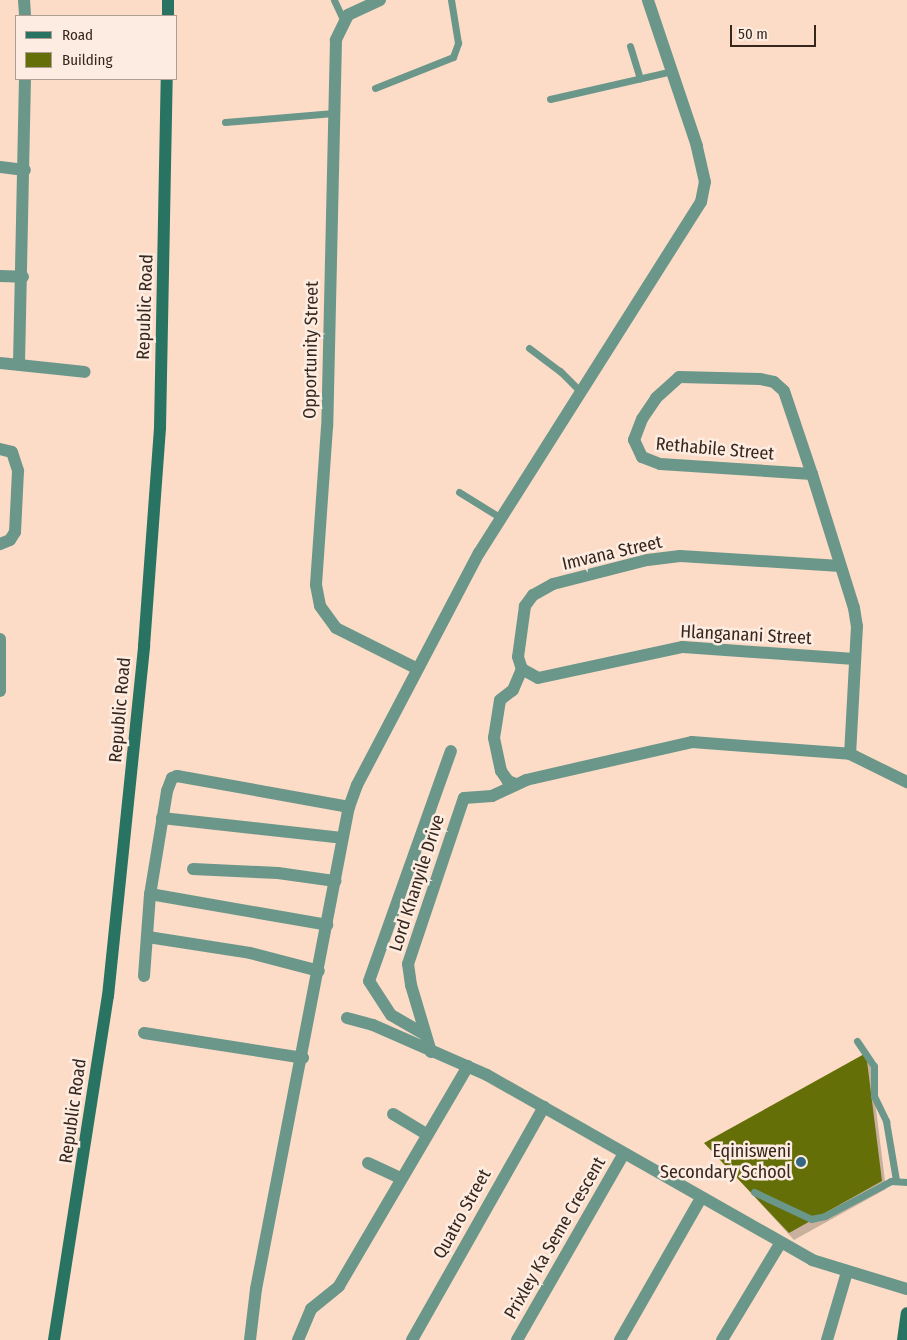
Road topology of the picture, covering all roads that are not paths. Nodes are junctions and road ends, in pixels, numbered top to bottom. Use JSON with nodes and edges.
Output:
{"nodes":[{"id":1,"x":24,"y":0,"type":"edge"},
{"id":2,"x":168,"y":0,"type":"edge"},
{"id":3,"x":334,"y":0,"type":"edge"},
{"id":4,"x":380,"y":0,"type":"edge"},
{"id":5,"x":451,"y":0,"type":"edge"},
{"id":6,"x":648,"y":0,"type":"edge"},
{"id":7,"x":25,"y":15,"type":"edge"},
{"id":8,"x":168,"y":15,"type":"edge"},
{"id":9,"x":344,"y":21,"type":"junction"},
{"id":10,"x":630,"y":46,"type":"dead end"},
{"id":11,"x":672,"y":71,"type":"junction"},
{"id":12,"x":640,"y":78,"type":"junction"},
{"id":13,"x":25,"y":80,"type":"edge"},
{"id":14,"x":167,"y":80,"type":"edge"},
{"id":15,"x":374,"y":88,"type":"dead end"},
{"id":16,"x":550,"y":99,"type":"dead end"},
{"id":17,"x":334,"y":113,"type":"junction"},
{"id":18,"x":225,"y":122,"type":"dead end"},
{"id":19,"x":0,"y":167,"type":"edge"},
{"id":20,"x":25,"y":170,"type":"junction"},
{"id":21,"x":0,"y":276,"type":"edge"},
{"id":22,"x":23,"y":277,"type":"junction"},
{"id":23,"x":529,"y":348,"type":"dead end"},
{"id":24,"x":0,"y":363,"type":"edge"},
{"id":25,"x":19,"y":364,"type":"junction"},
{"id":26,"x":85,"y":372,"type":"dead end"},
{"id":27,"x":581,"y":392,"type":"junction"},
{"id":28,"x":0,"y":449,"type":"edge"},
{"id":29,"x":812,"y":474,"type":"junction"},
{"id":30,"x":459,"y":492,"type":"dead end"},
{"id":31,"x":501,"y":518,"type":"junction"},
{"id":32,"x":0,"y":544,"type":"edge"},
{"id":33,"x":840,"y":566,"type":"junction"},
{"id":34,"x":0,"y":639,"type":"edge"},
{"id":35,"x":855,"y":659,"type":"junction"},
{"id":36,"x":416,"y":668,"type":"junction"},
{"id":37,"x":522,"y":669,"type":"junction"},
{"id":38,"x":0,"y":691,"type":"edge"},
{"id":39,"x":451,"y":751,"type":"dead end"},
{"id":40,"x":850,"y":754,"type":"junction"},
{"id":41,"x":907,"y":782,"type":"edge"},
{"id":42,"x":516,"y":784,"type":"junction"},
{"id":43,"x":349,"y":807,"type":"junction"},
{"id":44,"x":162,"y":818,"type":"junction"},
{"id":45,"x":342,"y":838,"type":"junction"},
{"id":46,"x":192,"y":869,"type":"dead end"},
{"id":47,"x":335,"y":881,"type":"junction"},
{"id":48,"x":150,"y":894,"type":"junction"},
{"id":49,"x":328,"y":925,"type":"junction"},
{"id":50,"x":148,"y":937,"type":"junction"},
{"id":51,"x":319,"y":971,"type":"junction"},
{"id":52,"x":144,"y":976,"type":"dead end"},
{"id":53,"x":347,"y":1018,"type":"dead end"},
{"id":54,"x":144,"y":1033,"type":"dead end"},
{"id":55,"x":424,"y":1034,"type":"junction"},
{"id":56,"x":857,"y":1041,"type":"dead end"},
{"id":57,"x":431,"y":1052,"type":"junction"},
{"id":58,"x":303,"y":1058,"type":"junction"},
{"id":59,"x":468,"y":1066,"type":"junction"},
{"id":60,"x":544,"y":1107,"type":"junction"},
{"id":61,"x":393,"y":1114,"type":"dead end"},
{"id":62,"x":426,"y":1134,"type":"junction"},
{"id":63,"x":624,"y":1152,"type":"junction"},
{"id":64,"x":368,"y":1163,"type":"dead end"},
{"id":65,"x":400,"y":1178,"type":"junction"},
{"id":66,"x":896,"y":1180,"type":"junction"},
{"id":67,"x":907,"y":1182,"type":"edge"},
{"id":68,"x":754,"y":1192,"type":"dead end"},
{"id":69,"x":702,"y":1198,"type":"junction"},
{"id":70,"x":780,"y":1244,"type":"junction"},
{"id":71,"x":847,"y":1272,"type":"junction"},
{"id":72,"x":907,"y":1289,"type":"edge"},
{"id":73,"x":907,"y":1313,"type":"edge"},
{"id":74,"x":54,"y":1340,"type":"edge"},
{"id":75,"x":250,"y":1340,"type":"edge"},
{"id":76,"x":298,"y":1340,"type":"edge"},
{"id":77,"x":412,"y":1340,"type":"edge"},
{"id":78,"x":517,"y":1340,"type":"edge"},
{"id":79,"x":620,"y":1340,"type":"edge"},
{"id":80,"x":722,"y":1340,"type":"edge"},
{"id":81,"x":827,"y":1340,"type":"edge"},
{"id":82,"x":903,"y":1340,"type":"edge"}],
"edges":[{"from":1,"to":7,"type":"street"},
{"from":2,"to":8,"type":"street"},
{"from":3,"to":9,"type":"lane"},
{"from":4,"to":9,"type":"street"},
{"from":5,"to":15,"type":"lane"},
{"from":6,"to":11,"type":"street"},
{"from":9,"to":17,"type":"street","name":"Opportunity Street"},
{"from":10,"to":12,"type":"lane"},
{"from":11,"to":12,"type":"lane"},
{"from":11,"to":27,"type":"street"},
{"from":12,"to":16,"type":"lane"},
{"from":13,"to":20,"type":"street"},
{"from":14,"to":74,"type":"street","name":"Republic Road"},
{"from":17,"to":18,"type":"lane"},
{"from":17,"to":36,"type":"street","name":"Opportunity Street"},
{"from":19,"to":20,"type":"street"},
{"from":20,"to":22,"type":"street"},
{"from":21,"to":22,"type":"street"},
{"from":22,"to":25,"type":"street"},
{"from":23,"to":27,"type":"lane"},
{"from":24,"to":25,"type":"street"},
{"from":25,"to":26,"type":"street"},
{"from":27,"to":31,"type":"street"},
{"from":28,"to":32,"type":"street"},
{"from":29,"to":29,"type":"street","name":"Rethabile Street"},
{"from":29,"to":33,"type":"street","name":"Rethabile Street"},
{"from":30,"to":31,"type":"lane"},
{"from":31,"to":36,"type":"street"},
{"from":33,"to":35,"type":"street","name":"Rethabile Street"},
{"from":33,"to":37,"type":"street","name":"Imvana Street"},
{"from":34,"to":38,"type":"street"},
{"from":35,"to":37,"type":"street","name":"Hlanganani Street"},
{"from":35,"to":40,"type":"street","name":"Rethabile Street"},
{"from":36,"to":43,"type":"street"},
{"from":37,"to":42,"type":"street"},
{"from":39,"to":55,"type":"street"},
{"from":40,"to":41,"type":"street","name":"Lord Khanyile Drive"},
{"from":40,"to":42,"type":"street","name":"Lord Khanyile Drive"},
{"from":42,"to":55,"type":"street","name":"Lord Khanyile Drive"},
{"from":43,"to":44,"type":"street"},
{"from":43,"to":45,"type":"street"},
{"from":44,"to":45,"type":"street"},
{"from":44,"to":48,"type":"street"},
{"from":45,"to":47,"type":"street"},
{"from":46,"to":47,"type":"street"},
{"from":47,"to":49,"type":"street"},
{"from":48,"to":49,"type":"street"},
{"from":48,"to":50,"type":"street"},
{"from":49,"to":51,"type":"street"},
{"from":50,"to":51,"type":"street"},
{"from":50,"to":52,"type":"street"},
{"from":51,"to":58,"type":"street"},
{"from":53,"to":57,"type":"street"},
{"from":54,"to":58,"type":"street"},
{"from":55,"to":57,"type":"street","name":"Lord Khanyile Drive"},
{"from":56,"to":66,"type":"lane"},
{"from":57,"to":59,"type":"street"},
{"from":58,"to":75,"type":"street"},
{"from":59,"to":60,"type":"street"},
{"from":59,"to":62,"type":"street"},
{"from":60,"to":63,"type":"street"},
{"from":60,"to":77,"type":"street","name":"Quatro Street"},
{"from":61,"to":62,"type":"street"},
{"from":62,"to":65,"type":"street"},
{"from":63,"to":69,"type":"street"},
{"from":63,"to":78,"type":"street","name":"Prixley Ka Seme Crescent"},
{"from":64,"to":65,"type":"street"},
{"from":65,"to":76,"type":"street"},
{"from":66,"to":67,"type":"lane"},
{"from":66,"to":68,"type":"lane"},
{"from":69,"to":70,"type":"street"},
{"from":69,"to":79,"type":"street"},
{"from":70,"to":71,"type":"street"},
{"from":70,"to":80,"type":"street"},
{"from":71,"to":72,"type":"street"},
{"from":71,"to":81,"type":"street"},
{"from":73,"to":82,"type":"street"}]}
